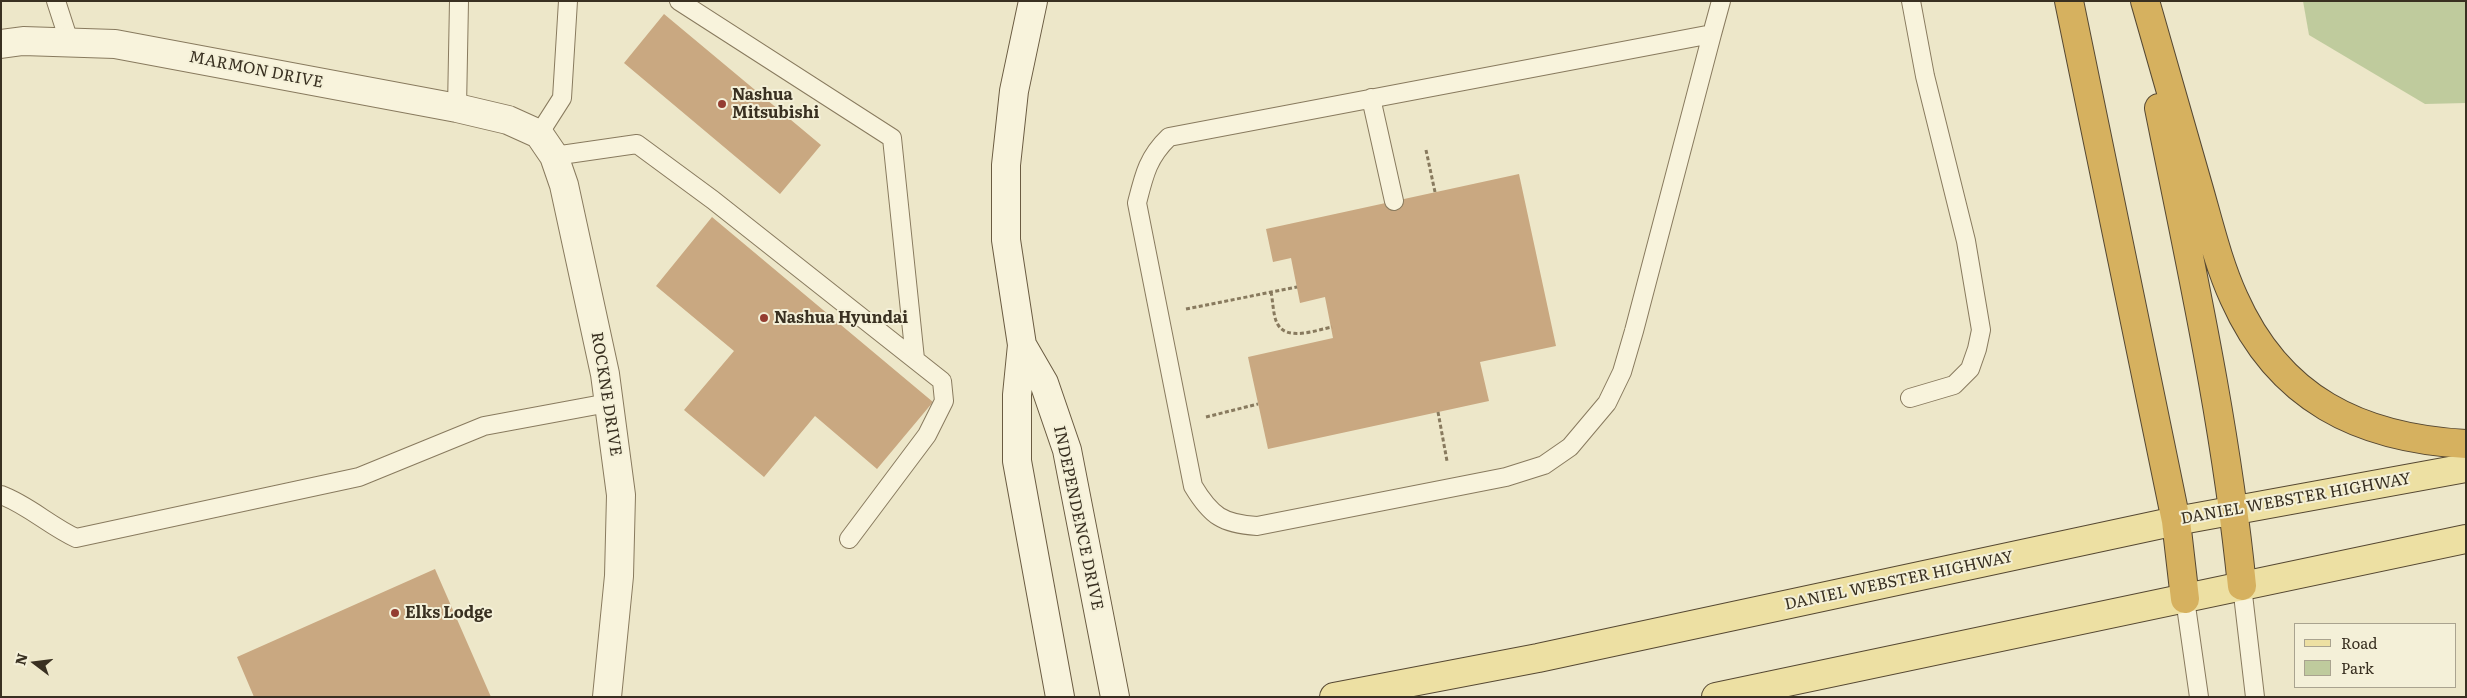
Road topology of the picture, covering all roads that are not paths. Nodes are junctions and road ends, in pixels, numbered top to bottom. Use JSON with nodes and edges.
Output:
{"nodes":[{"id":1,"x":56,"y":1,"type":"edge"},
{"id":2,"x":459,"y":1,"type":"edge"},
{"id":3,"x":568,"y":1,"type":"edge"},
{"id":4,"x":679,"y":1,"type":"edge"},
{"id":5,"x":1033,"y":1,"type":"edge"},
{"id":6,"x":1721,"y":1,"type":"edge"},
{"id":7,"x":1911,"y":1,"type":"edge"},
{"id":8,"x":2069,"y":1,"type":"edge"},
{"id":9,"x":2138,"y":1,"type":"edge"},
{"id":10,"x":2145,"y":1,"type":"edge"},
{"id":11,"x":1712,"y":34,"type":"junction"},
{"id":12,"x":69,"y":41,"type":"junction"},
{"id":13,"x":1,"y":44,"type":"edge"},
{"id":14,"x":1371,"y":98,"type":"junction"},
{"id":15,"x":457,"y":108,"type":"junction"},
{"id":16,"x":539,"y":134,"type":"junction"},
{"id":17,"x":554,"y":156,"type":"junction"},
{"id":18,"x":1394,"y":201,"type":"dead end"},
{"id":19,"x":1022,"y":345,"type":"junction"},
{"id":20,"x":915,"y":360,"type":"junction"},
{"id":21,"x":1910,"y":398,"type":"dead end"},
{"id":22,"x":608,"y":403,"type":"junction"},
{"id":23,"x":2466,"y":444,"type":"edge"},
{"id":24,"x":2466,"y":468,"type":"edge"},
{"id":25,"x":1,"y":495,"type":"edge"},
{"id":26,"x":2234,"y":510,"type":"junction"},
{"id":27,"x":2176,"y":521,"type":"junction"},
{"id":28,"x":849,"y":539,"type":"dead end"},
{"id":29,"x":2466,"y":539,"type":"edge"},
{"id":30,"x":2242,"y":586,"type":"junction"},
{"id":31,"x":2185,"y":599,"type":"junction"},
{"id":32,"x":607,"y":697,"type":"edge"},
{"id":33,"x":1060,"y":697,"type":"edge"},
{"id":34,"x":1115,"y":697,"type":"edge"},
{"id":35,"x":1334,"y":697,"type":"edge"},
{"id":36,"x":1716,"y":697,"type":"edge"},
{"id":37,"x":2199,"y":697,"type":"edge"},
{"id":38,"x":2255,"y":697,"type":"edge"}],
"edges":[{"from":1,"to":12,"type":"lane"},
{"from":2,"to":15,"type":"lane"},
{"from":3,"to":16,"type":"lane"},
{"from":4,"to":20,"type":"lane"},
{"from":5,"to":19,"type":"street","name":"INDEPENDENCE DRIVE"},
{"from":6,"to":11,"type":"lane"},
{"from":7,"to":21,"type":"lane"},
{"from":8,"to":27,"type":"highway"},
{"from":9,"to":26,"type":"highway"},
{"from":10,"to":23,"type":"highway"},
{"from":11,"to":14,"type":"lane"},
{"from":11,"to":14,"type":"lane"},
{"from":12,"to":13,"type":"street","name":"MARMON DRIVE"},
{"from":12,"to":15,"type":"street","name":"MARMON DRIVE"},
{"from":14,"to":18,"type":"lane"},
{"from":15,"to":16,"type":"street","name":"MARMON DRIVE"},
{"from":16,"to":17,"type":"street","name":"ROCKNE DRIVE"},
{"from":17,"to":20,"type":"lane"},
{"from":17,"to":22,"type":"street","name":"ROCKNE DRIVE"},
{"from":19,"to":33,"type":"street","name":"INDEPENDENCE DRIVE"},
{"from":19,"to":34,"type":"street","name":"INDEPENDENCE DRIVE"},
{"from":20,"to":28,"type":"lane"},
{"from":22,"to":25,"type":"lane"},
{"from":22,"to":32,"type":"street","name":"ROCKNE DRIVE"},
{"from":24,"to":26,"type":"main road","name":"DANIEL WEBSTER HIGHWAY"},
{"from":26,"to":27,"type":"main road","name":"DANIEL WEBSTER HIGHWAY"},
{"from":26,"to":30,"type":"highway"},
{"from":27,"to":31,"type":"highway"},
{"from":27,"to":35,"type":"main road","name":"DANIEL WEBSTER HIGHWAY"},
{"from":29,"to":30,"type":"main road"},
{"from":30,"to":31,"type":"main road"},
{"from":30,"to":38,"type":"lane"},
{"from":31,"to":36,"type":"main road"},
{"from":31,"to":37,"type":"lane"}]}
